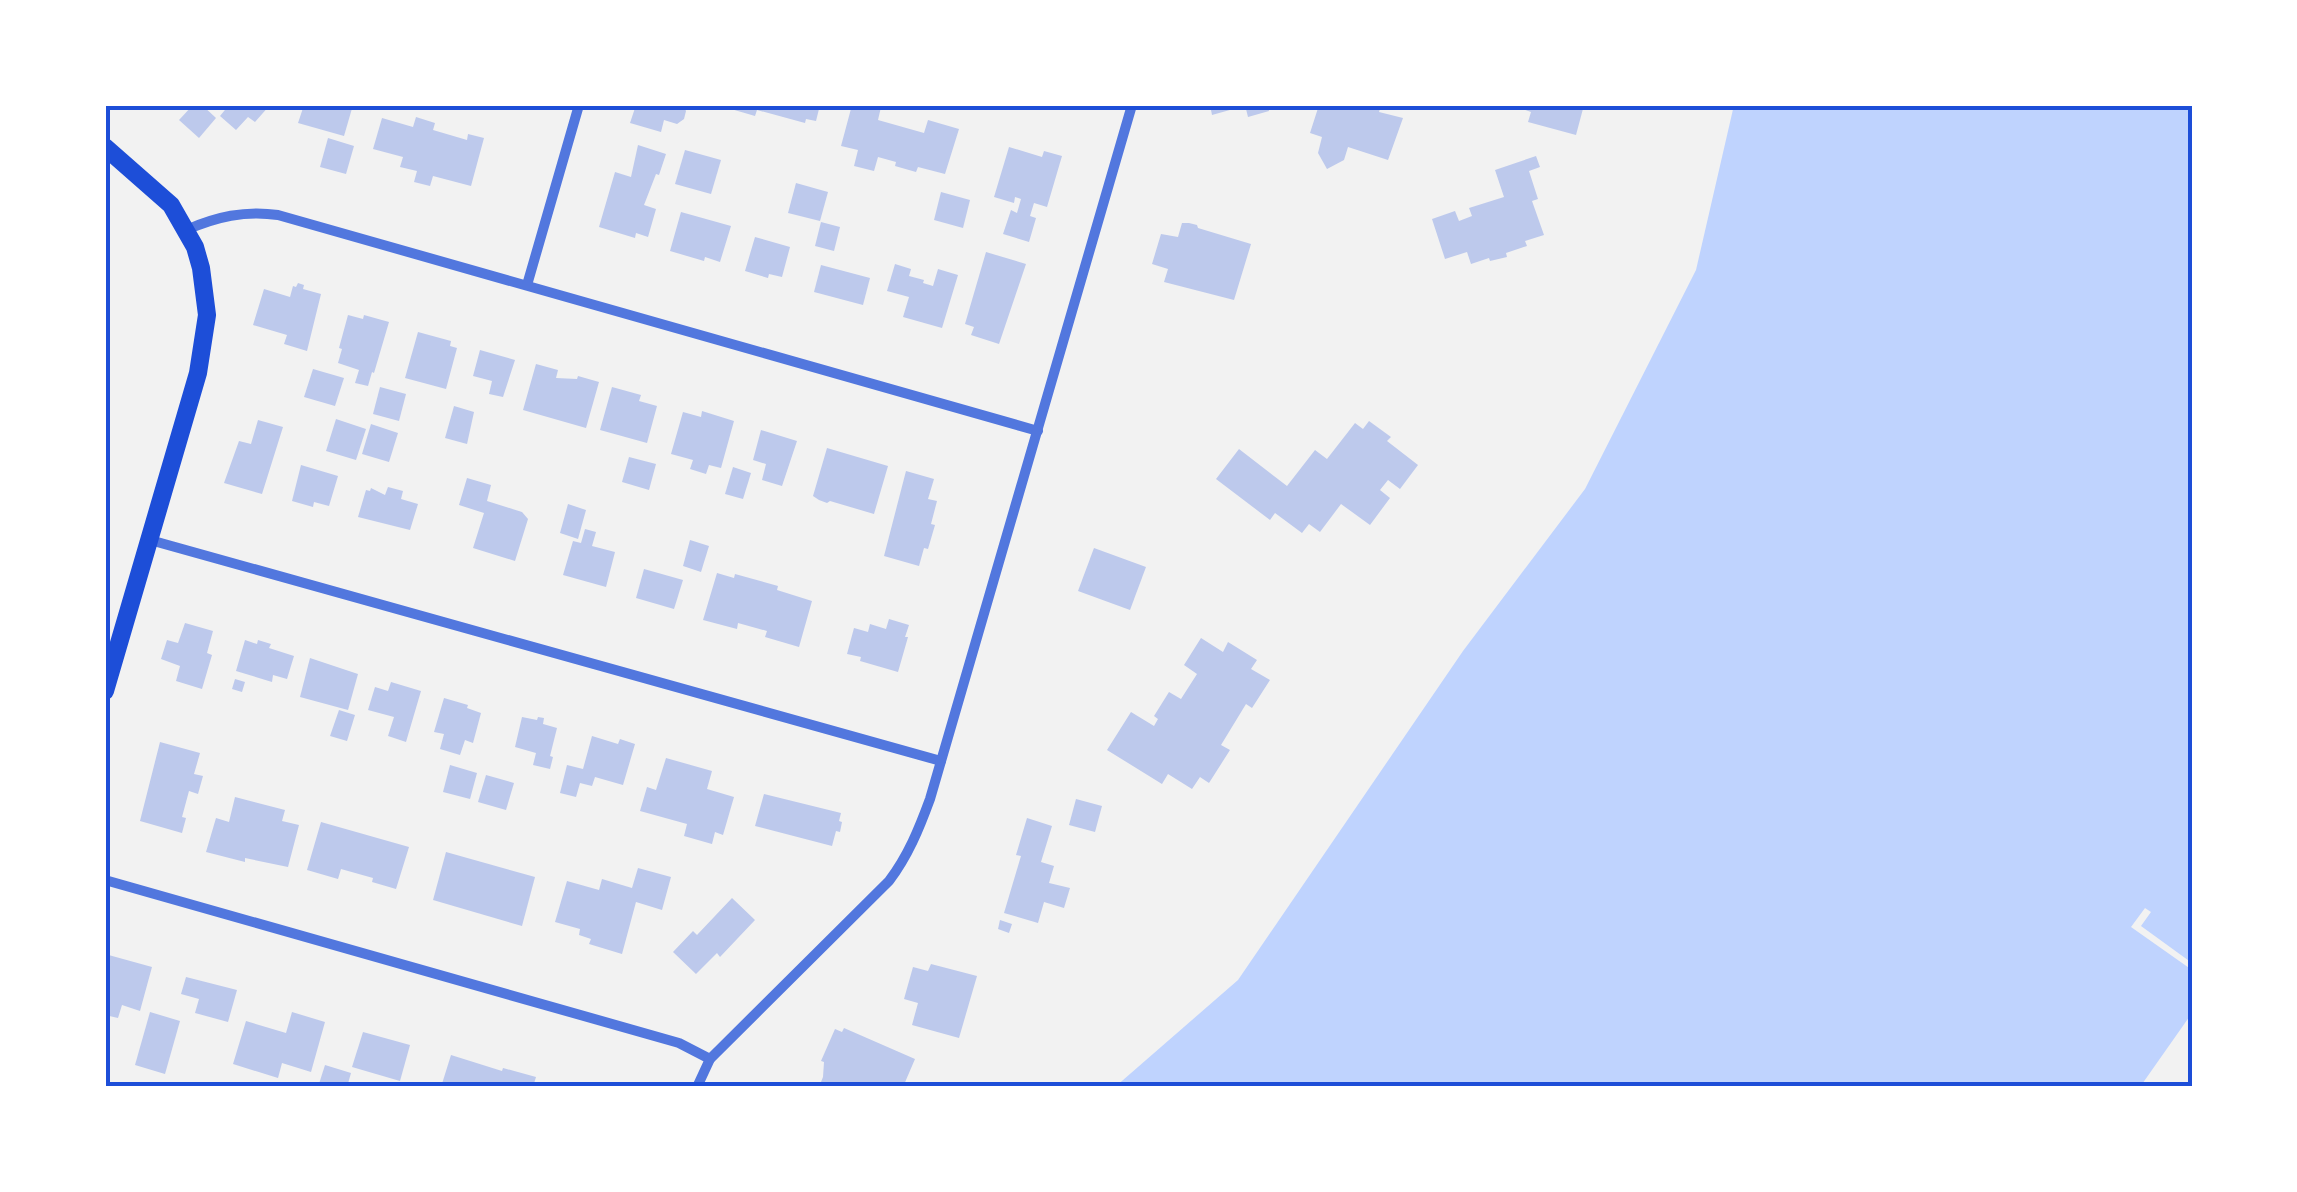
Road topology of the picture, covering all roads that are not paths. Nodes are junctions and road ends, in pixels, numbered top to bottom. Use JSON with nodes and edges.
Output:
{"nodes":[{"id":1,"x":579,"y":105,"type":"edge"},
{"id":2,"x":1132,"y":105,"type":"edge"},
{"id":3,"x":105,"y":146,"type":"edge"},
{"id":4,"x":186,"y":230,"type":"junction"},
{"id":5,"x":526,"y":285,"type":"junction"},
{"id":6,"x":1038,"y":430,"type":"junction"},
{"id":7,"x":150,"y":540,"type":"junction"},
{"id":8,"x":105,"y":691,"type":"edge"},
{"id":9,"x":941,"y":761,"type":"junction"},
{"id":10,"x":105,"y":880,"type":"edge"},
{"id":11,"x":710,"y":1059,"type":"junction"},
{"id":12,"x":696,"y":1087,"type":"edge"}],
"edges":[{"from":1,"to":5,"type":"street"},
{"from":2,"to":6,"type":"street"},
{"from":3,"to":4,"type":"main road"},
{"from":4,"to":5,"type":"street"},
{"from":4,"to":7,"type":"main road"},
{"from":5,"to":6,"type":"street"},
{"from":6,"to":9,"type":"street"},
{"from":7,"to":8,"type":"main road"},
{"from":7,"to":9,"type":"street"},
{"from":9,"to":11,"type":"street"},
{"from":10,"to":11,"type":"street"},
{"from":11,"to":12,"type":"street"}]}
